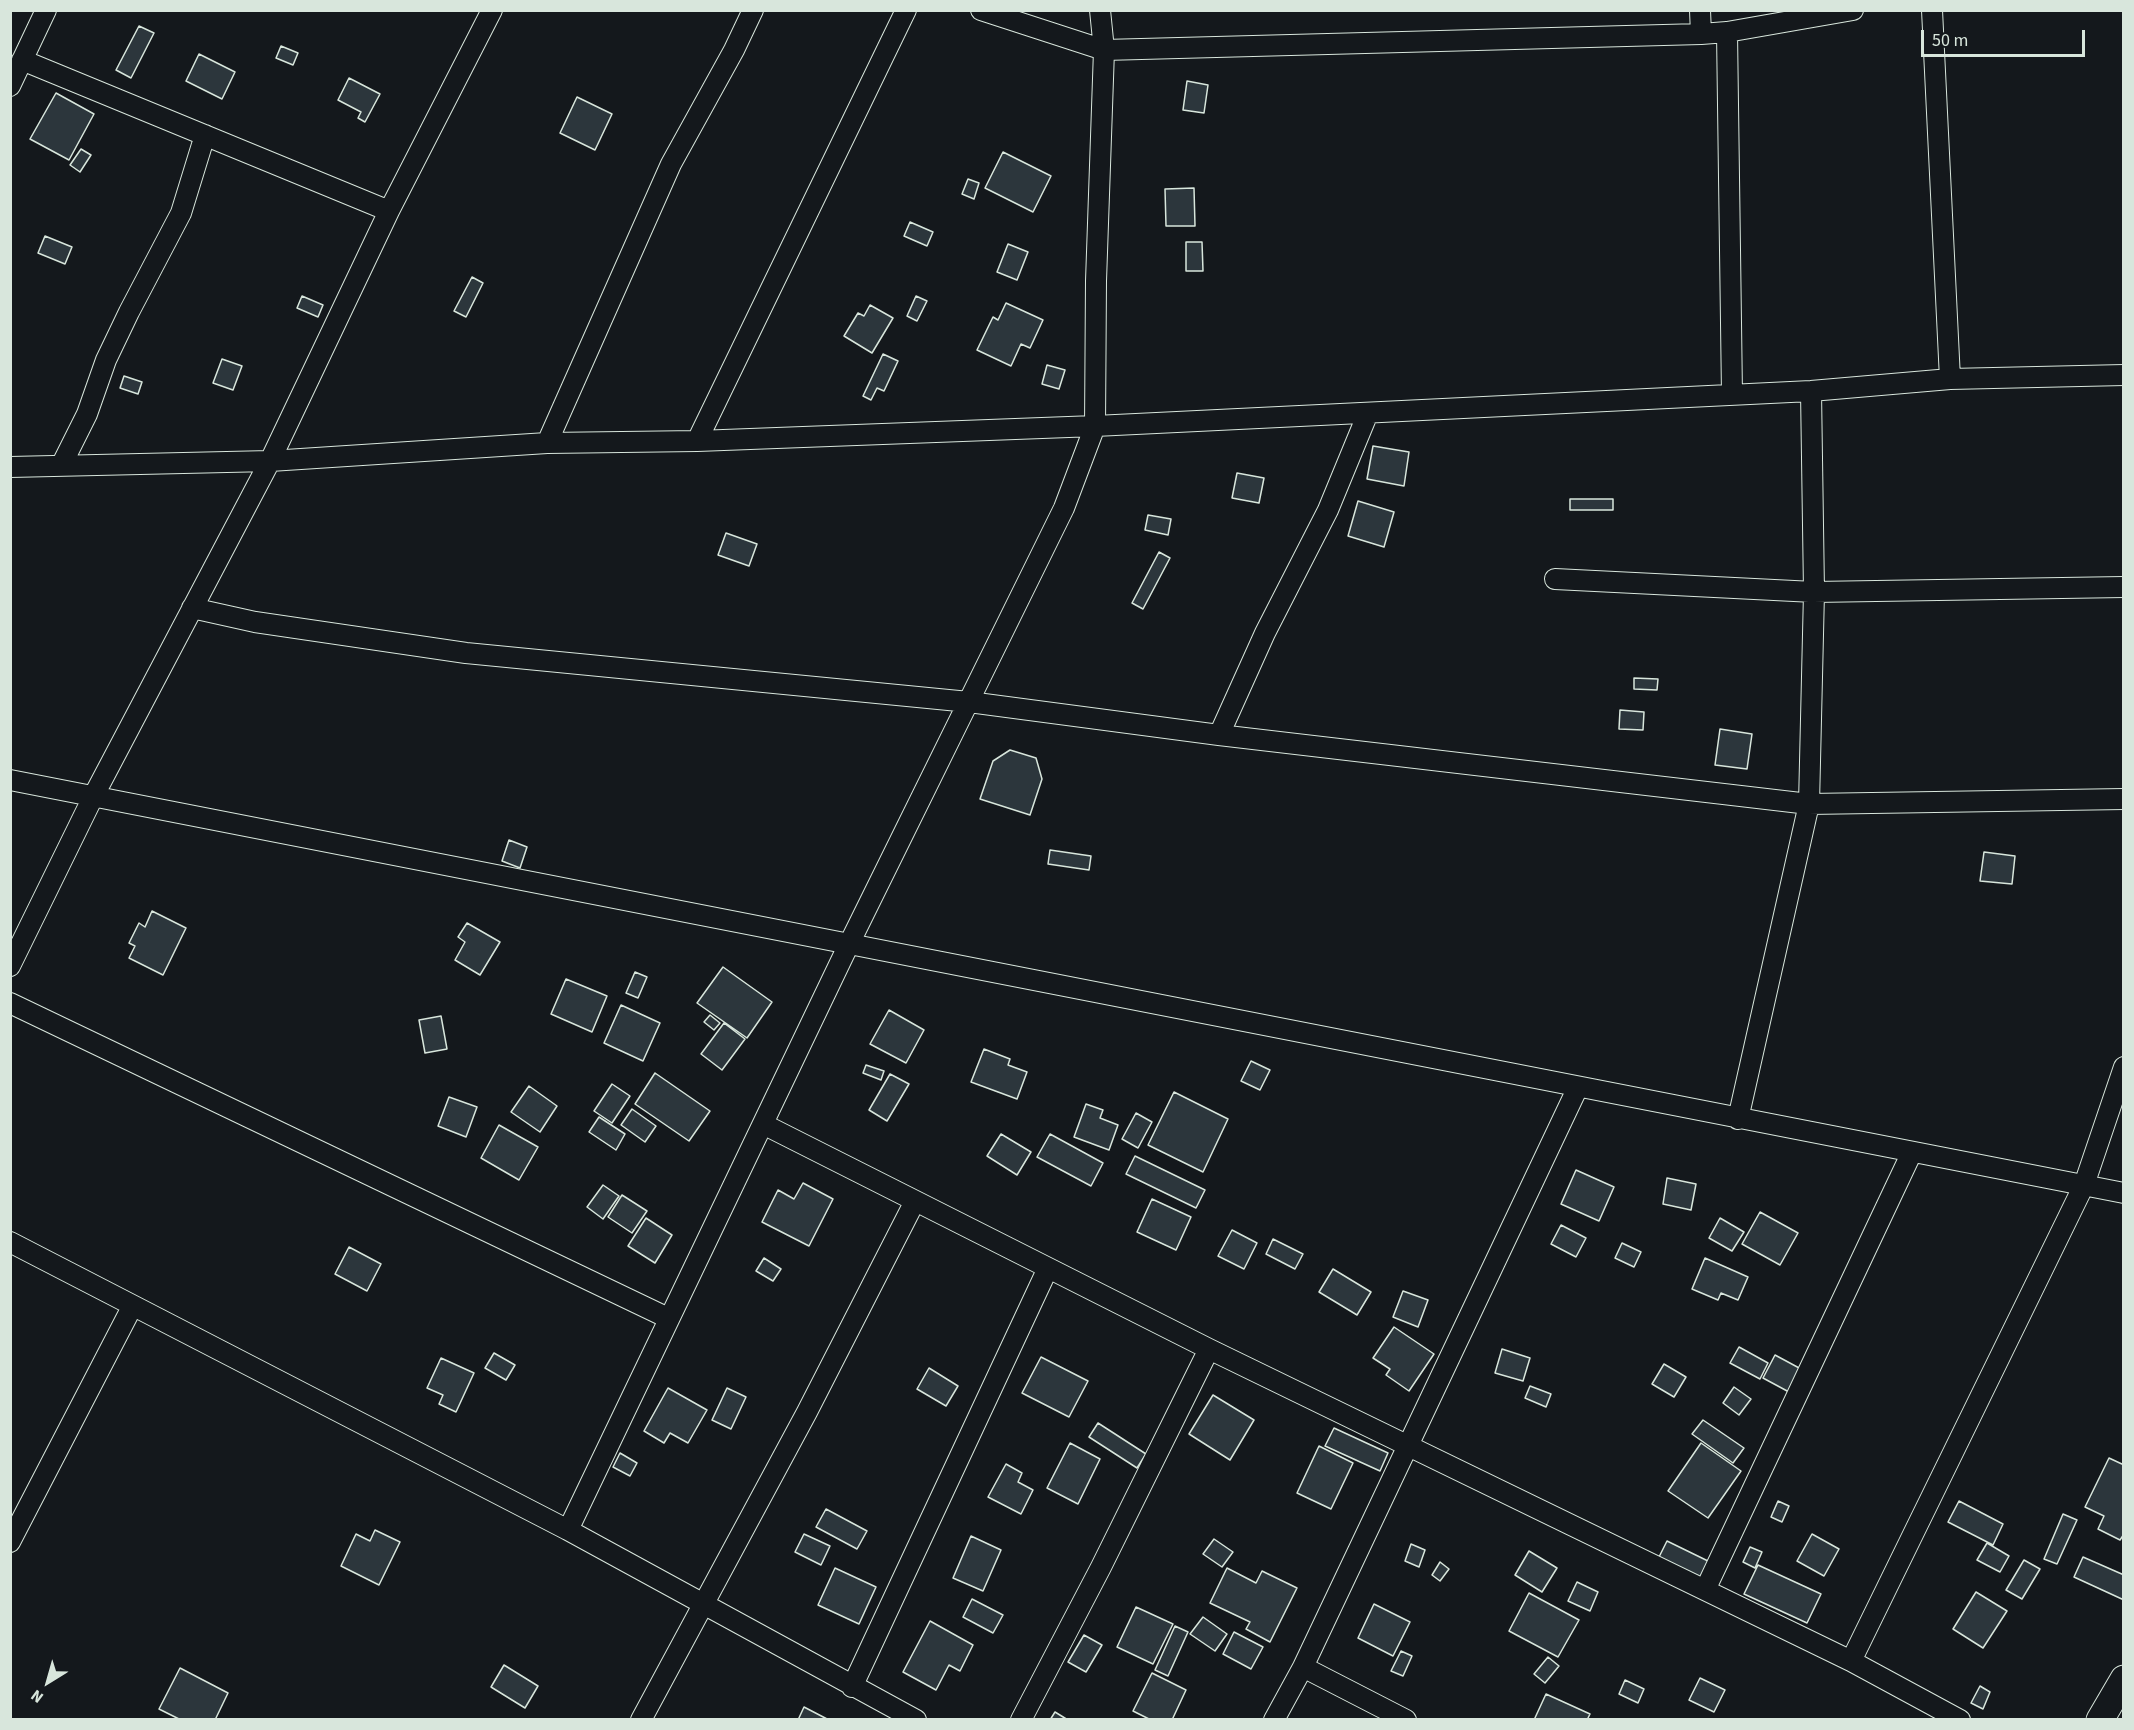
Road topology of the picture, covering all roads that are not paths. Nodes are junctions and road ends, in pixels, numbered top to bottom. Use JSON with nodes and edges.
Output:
{"nodes":[{"id":1,"x":46,"y":10,"type":"edge"},
{"id":2,"x":492,"y":10,"type":"edge"},
{"id":3,"x":753,"y":10,"type":"edge"},
{"id":4,"x":906,"y":10,"type":"edge"},
{"id":5,"x":981,"y":10,"type":"edge"},
{"id":6,"x":1100,"y":10,"type":"edge"},
{"id":7,"x":1700,"y":10,"type":"edge"},
{"id":8,"x":1853,"y":10,"type":"edge"},
{"id":9,"x":1932,"y":10,"type":"edge"},
{"id":10,"x":1727,"y":32,"type":"junction"},
{"id":11,"x":1701,"y":34,"type":"junction"},
{"id":12,"x":1104,"y":50,"type":"junction"},
{"id":13,"x":22,"y":60,"type":"junction"},
{"id":14,"x":10,"y":86,"type":"edge"},
{"id":15,"x":204,"y":135,"type":"junction"},
{"id":16,"x":389,"y":211,"type":"junction"},
{"id":17,"x":2124,"y":375,"type":"edge"},
{"id":18,"x":1950,"y":379,"type":"junction"},
{"id":19,"x":1811,"y":391,"type":"junction"},
{"id":20,"x":1732,"y":395,"type":"junction"},
{"id":21,"x":1368,"y":413,"type":"junction"},
{"id":22,"x":1095,"y":426,"type":"junction"},
{"id":23,"x":697,"y":441,"type":"junction"},
{"id":24,"x":547,"y":443,"type":"junction"},
{"id":25,"x":270,"y":461,"type":"junction"},
{"id":26,"x":61,"y":466,"type":"junction"},
{"id":27,"x":10,"y":467,"type":"edge"},
{"id":28,"x":1555,"y":579,"type":"dead end"},
{"id":29,"x":2124,"y":587,"type":"edge"},
{"id":30,"x":1814,"y":592,"type":"junction"},
{"id":31,"x":192,"y":608,"type":"junction"},
{"id":32,"x":969,"y":702,"type":"junction"},
{"id":33,"x":1218,"y":735,"type":"junction"},
{"id":34,"x":10,"y":780,"type":"edge"},
{"id":35,"x":93,"y":796,"type":"junction"},
{"id":36,"x":2124,"y":800,"type":"edge"},
{"id":37,"x":1809,"y":804,"type":"junction"},
{"id":38,"x":849,"y":944,"type":"junction"},
{"id":39,"x":10,"y":966,"type":"edge"},
{"id":40,"x":10,"y":1003,"type":"edge"},
{"id":41,"x":2124,"y":1067,"type":"edge"},
{"id":42,"x":1578,"y":1088,"type":"junction"},
{"id":43,"x":1738,"y":1119,"type":"junction"},
{"id":44,"x":764,"y":1124,"type":"junction"},
{"id":45,"x":1912,"y":1152,"type":"junction"},
{"id":46,"x":2084,"y":1185,"type":"junction"},
{"id":47,"x":2124,"y":1193,"type":"edge"},
{"id":48,"x":915,"y":1201,"type":"junction"},
{"id":49,"x":10,"y":1242,"type":"edge"},
{"id":50,"x":1048,"y":1268,"type":"junction"},
{"id":51,"x":132,"y":1307,"type":"junction"},
{"id":52,"x":668,"y":1318,"type":"junction"},
{"id":53,"x":1209,"y":1349,"type":"junction"},
{"id":54,"x":1410,"y":1445,"type":"junction"},
{"id":55,"x":568,"y":1530,"type":"junction"},
{"id":56,"x":10,"y":1542,"type":"edge"},
{"id":57,"x":1705,"y":1590,"type":"junction"},
{"id":58,"x":702,"y":1604,"type":"junction"},
{"id":59,"x":1851,"y":1661,"type":"junction"},
{"id":60,"x":1304,"y":1667,"type":"junction"},
{"id":61,"x":2124,"y":1678,"type":"edge"},
{"id":62,"x":852,"y":1687,"type":"junction"},
{"id":63,"x":641,"y":1719,"type":"edge"},
{"id":64,"x":916,"y":1719,"type":"edge"},
{"id":65,"x":1021,"y":1719,"type":"edge"},
{"id":66,"x":1274,"y":1719,"type":"edge"},
{"id":67,"x":1406,"y":1719,"type":"edge"},
{"id":68,"x":1960,"y":1719,"type":"edge"},
{"id":69,"x":2100,"y":1719,"type":"edge"}],
"edges":[{"from":1,"to":13,"type":"street"},
{"from":2,"to":16,"type":"street"},
{"from":3,"to":24,"type":"street"},
{"from":4,"to":23,"type":"street"},
{"from":5,"to":12,"type":"street"},
{"from":6,"to":12,"type":"street"},
{"from":7,"to":11,"type":"street"},
{"from":8,"to":10,"type":"street"},
{"from":9,"to":18,"type":"street"},
{"from":10,"to":11,"type":"street"},
{"from":10,"to":20,"type":"street"},
{"from":11,"to":12,"type":"street"},
{"from":12,"to":22,"type":"street"},
{"from":13,"to":14,"type":"street"},
{"from":13,"to":15,"type":"street"},
{"from":15,"to":16,"type":"street"},
{"from":15,"to":26,"type":"street"},
{"from":16,"to":25,"type":"street"},
{"from":17,"to":18,"type":"street"},
{"from":18,"to":19,"type":"street"},
{"from":19,"to":20,"type":"street"},
{"from":19,"to":30,"type":"street"},
{"from":20,"to":21,"type":"street"},
{"from":21,"to":22,"type":"street"},
{"from":21,"to":33,"type":"street"},
{"from":22,"to":23,"type":"street"},
{"from":22,"to":32,"type":"street"},
{"from":23,"to":24,"type":"street"},
{"from":24,"to":25,"type":"street"},
{"from":25,"to":26,"type":"street"},
{"from":25,"to":31,"type":"street"},
{"from":26,"to":27,"type":"street"},
{"from":28,"to":30,"type":"street"},
{"from":29,"to":30,"type":"street"},
{"from":30,"to":37,"type":"street"},
{"from":31,"to":32,"type":"street"},
{"from":31,"to":35,"type":"street"},
{"from":32,"to":33,"type":"street"},
{"from":32,"to":38,"type":"street"},
{"from":33,"to":37,"type":"street"},
{"from":34,"to":35,"type":"street"},
{"from":35,"to":38,"type":"street"},
{"from":35,"to":39,"type":"street"},
{"from":36,"to":37,"type":"street"},
{"from":37,"to":43,"type":"street"},
{"from":38,"to":42,"type":"street"},
{"from":38,"to":44,"type":"street"},
{"from":40,"to":52,"type":"street"},
{"from":41,"to":46,"type":"street"},
{"from":42,"to":43,"type":"street"},
{"from":42,"to":54,"type":"street"},
{"from":43,"to":45,"type":"street"},
{"from":44,"to":48,"type":"street"},
{"from":44,"to":52,"type":"street"},
{"from":45,"to":46,"type":"street"},
{"from":45,"to":57,"type":"street"},
{"from":46,"to":47,"type":"street"},
{"from":46,"to":59,"type":"street"},
{"from":48,"to":50,"type":"street"},
{"from":48,"to":58,"type":"street"},
{"from":49,"to":51,"type":"street"},
{"from":50,"to":53,"type":"street"},
{"from":50,"to":62,"type":"street"},
{"from":51,"to":55,"type":"street"},
{"from":51,"to":56,"type":"street"},
{"from":52,"to":55,"type":"street"},
{"from":53,"to":54,"type":"street"},
{"from":53,"to":65,"type":"street"},
{"from":54,"to":57,"type":"street"},
{"from":54,"to":60,"type":"street"},
{"from":55,"to":58,"type":"street"},
{"from":57,"to":59,"type":"street"},
{"from":58,"to":62,"type":"street"},
{"from":58,"to":63,"type":"street"},
{"from":59,"to":68,"type":"street"},
{"from":60,"to":66,"type":"street"},
{"from":60,"to":67,"type":"street"},
{"from":61,"to":69,"type":"street"},
{"from":62,"to":64,"type":"street"}]}
